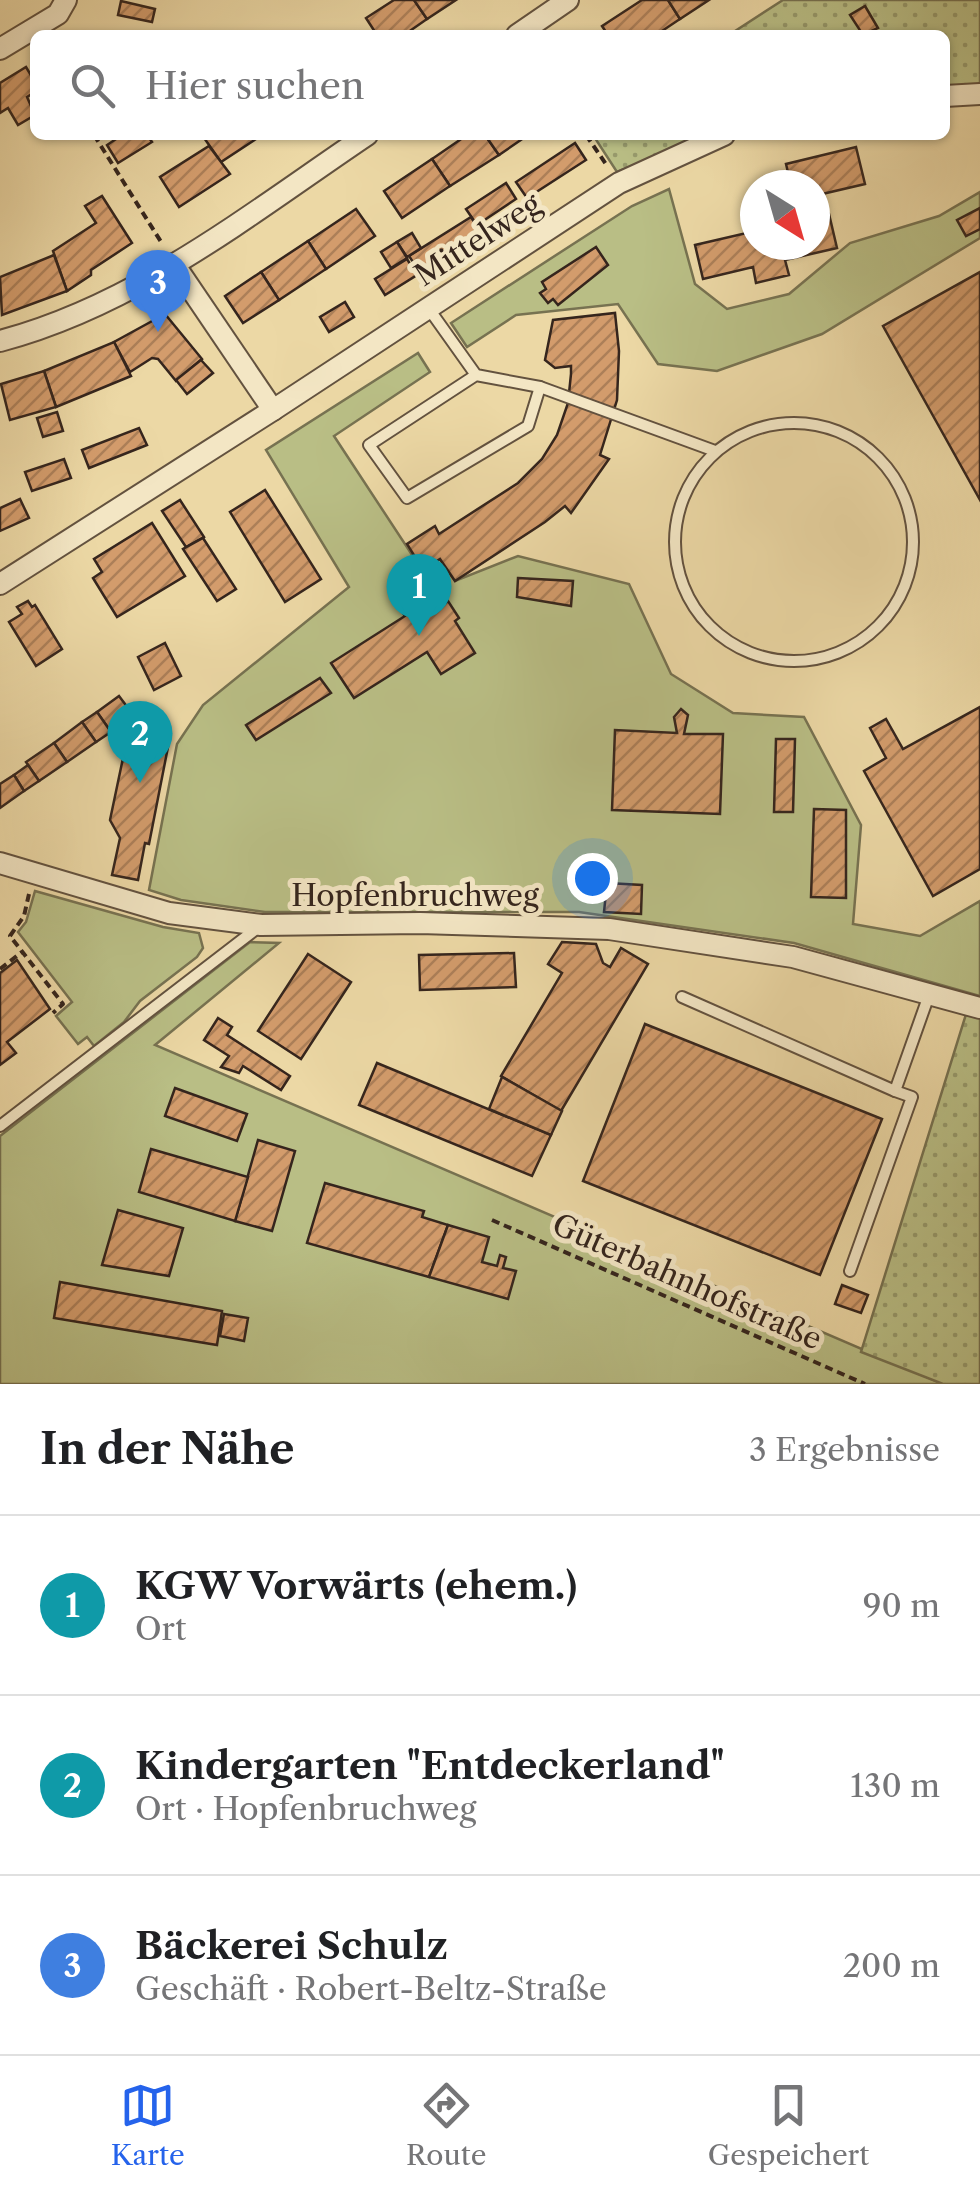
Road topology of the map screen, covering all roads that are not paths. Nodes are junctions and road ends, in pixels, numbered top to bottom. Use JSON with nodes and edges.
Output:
{"nodes":[{"id":1,"x":66,"y":0,"type":"edge"},
{"id":2,"x":568,"y":0,"type":"edge"},
{"id":3,"x":31,"y":30,"type":"edge"},
{"id":4,"x":524,"y":30,"type":"edge"},
{"id":5,"x":30,"y":31,"type":"edge"},
{"id":6,"x":0,"y":49,"type":"edge"},
{"id":7,"x":980,"y":94,"type":"edge"},
{"id":8,"x":950,"y":96,"type":"edge"},
{"id":9,"x":360,"y":140,"type":"edge"},
{"id":10,"x":713,"y":140,"type":"edge"},
{"id":11,"x":174,"y":264,"type":"junction"},
{"id":12,"x":428,"y":308,"type":"junction"},
{"id":13,"x":0,"y":341,"type":"edge"},
{"id":14,"x":476,"y":375,"type":"junction"},
{"id":15,"x":540,"y":387,"type":"junction"},
{"id":16,"x":273,"y":410,"type":"junction"},
{"id":17,"x":715,"y":451,"type":"junction"},
{"id":18,"x":0,"y":584,"type":"edge"},
{"id":19,"x":0,"y":863,"type":"edge"},
{"id":20,"x":261,"y":925,"type":"junction"},
{"id":21,"x":929,"y":994,"type":"junction"},
{"id":22,"x":682,"y":997,"type":"dead end"},
{"id":23,"x":980,"y":1008,"type":"edge"},
{"id":24,"x":895,"y":1091,"type":"junction"},
{"id":25,"x":0,"y":1126,"type":"edge"},
{"id":26,"x":850,"y":1271,"type":"dead end"}],
"edges":[{"from":1,"to":3,"type":"street"},
{"from":2,"to":4,"type":"street"},
{"from":5,"to":6,"type":"street"},
{"from":7,"to":8,"type":"street"},
{"from":9,"to":11,"type":"street"},
{"from":10,"to":12,"type":"street","name":"Mittelweg"},
{"from":11,"to":13,"type":"street"},
{"from":11,"to":16,"type":"street"},
{"from":12,"to":14,"type":"lane"},
{"from":12,"to":16,"type":"street","name":"Mittelweg"},
{"from":14,"to":15,"type":"lane"},
{"from":14,"to":15,"type":"lane"},
{"from":15,"to":17,"type":"lane"},
{"from":16,"to":18,"type":"street","name":"Mittelweg"},
{"from":17,"to":17,"type":"lane"},
{"from":19,"to":20,"type":"street","name":"Hopfenbruchweg"},
{"from":20,"to":21,"type":"street","name":"Hopfenbruchweg"},
{"from":20,"to":25,"type":"lane","name":"Hopfenbruchweg"},
{"from":21,"to":23,"type":"street","name":"Hopfenbruchweg"},
{"from":21,"to":24,"type":"lane"},
{"from":22,"to":24,"type":"lane"},
{"from":24,"to":26,"type":"lane"}]}
